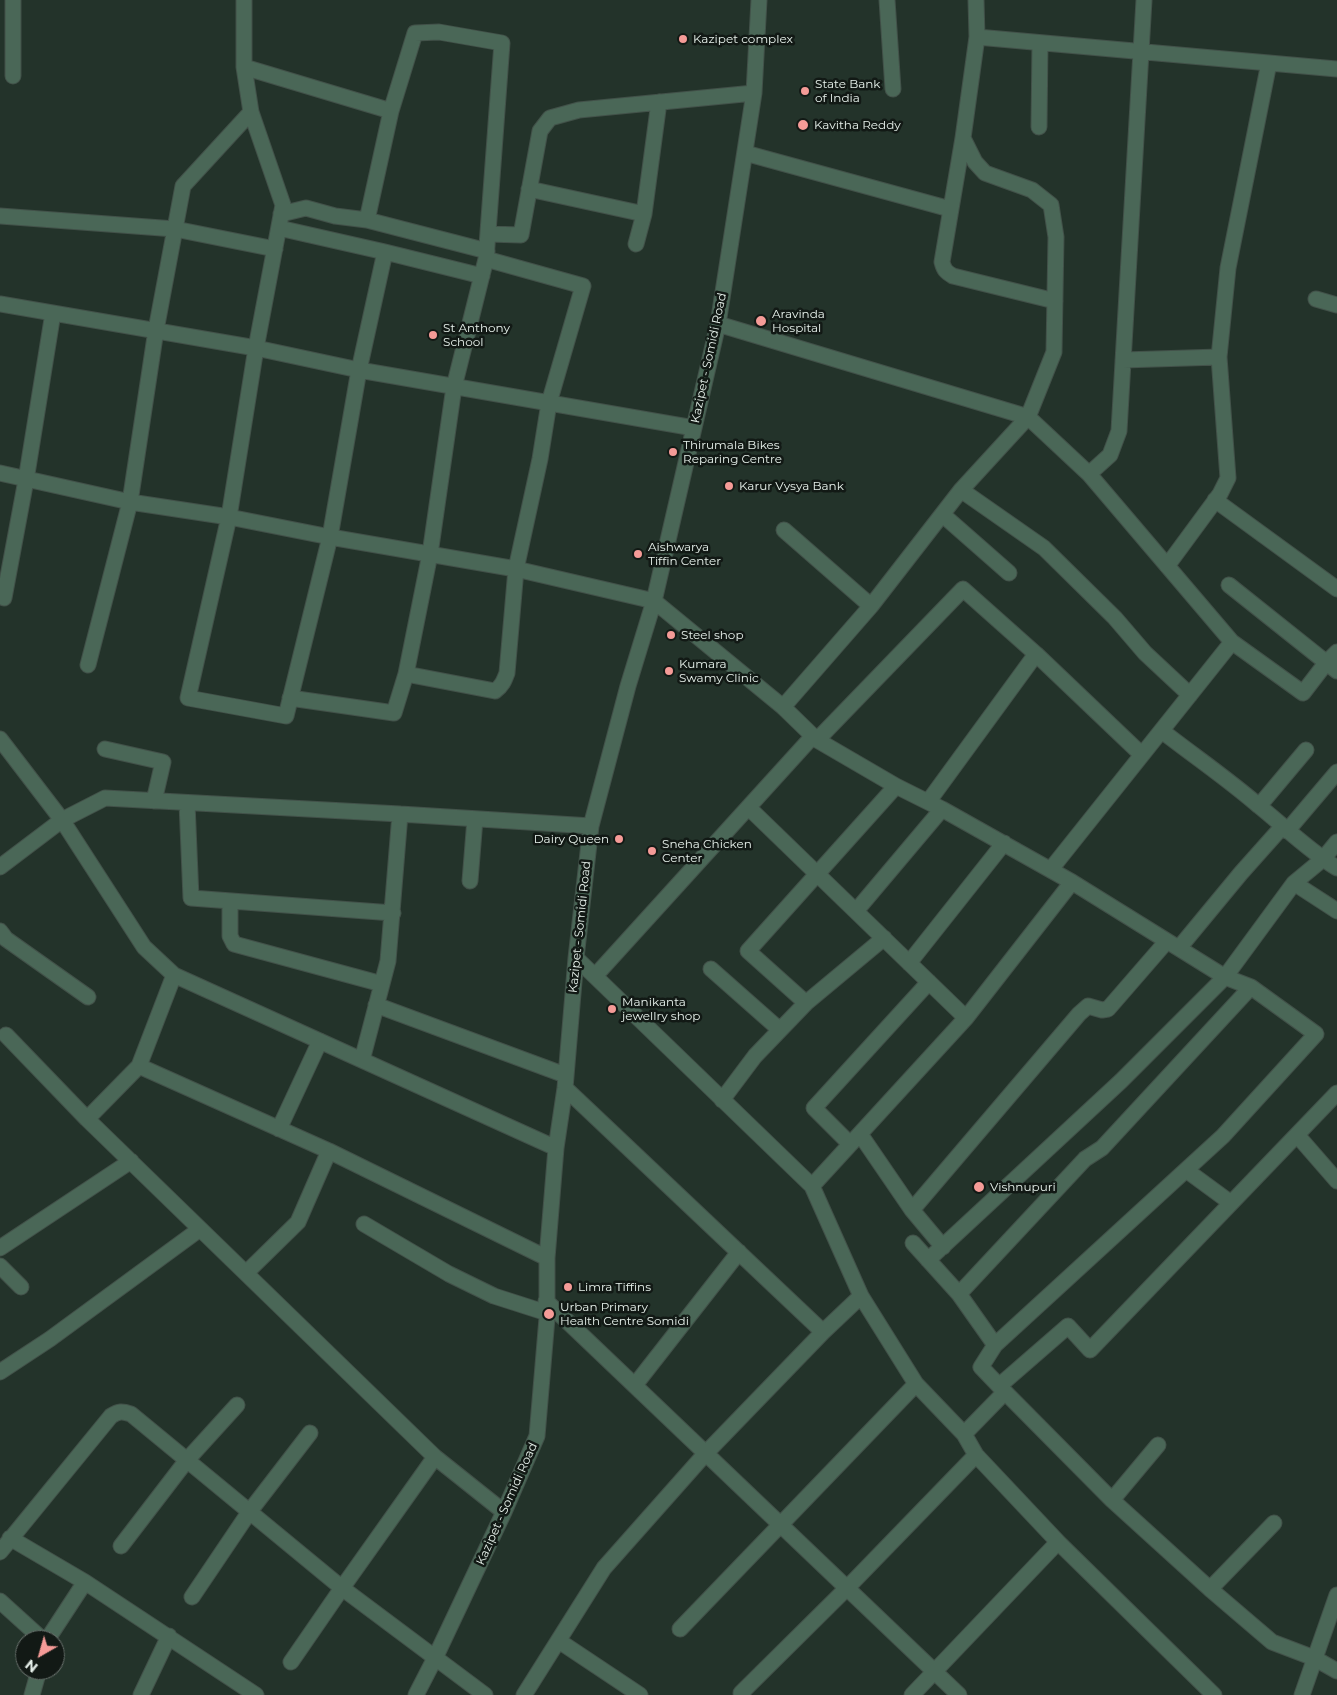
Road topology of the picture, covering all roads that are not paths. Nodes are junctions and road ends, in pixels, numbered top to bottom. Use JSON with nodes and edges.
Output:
{"nodes":[{"id":1,"x":13,"y":0,"type":"edge"},
{"id":2,"x":244,"y":0,"type":"edge"},
{"id":3,"x":759,"y":0,"type":"edge"},
{"id":4,"x":887,"y":0,"type":"edge"},
{"id":5,"x":976,"y":0,"type":"edge"},
{"id":6,"x":1144,"y":0,"type":"edge"},
{"id":7,"x":6,"y":33,"type":"edge"},
{"id":8,"x":977,"y":37,"type":"junction"},
{"id":9,"x":1040,"y":43,"type":"junction"},
{"id":10,"x":1141,"y":52,"type":"junction"},
{"id":11,"x":1269,"y":63,"type":"junction"},
{"id":12,"x":244,"y":67,"type":"junction"},
{"id":13,"x":1337,"y":69,"type":"edge"},
{"id":14,"x":13,"y":76,"type":"dead end"},
{"id":15,"x":892,"y":89,"type":"dead end"},
{"id":16,"x":754,"y":93,"type":"junction"},
{"id":17,"x":659,"y":102,"type":"junction"},
{"id":18,"x":391,"y":111,"type":"junction"},
{"id":19,"x":251,"y":112,"type":"junction"},
{"id":20,"x":1039,"y":127,"type":"dead end"},
{"id":21,"x":963,"y":138,"type":"junction"},
{"id":22,"x":744,"y":154,"type":"junction"},
{"id":23,"x":529,"y":189,"type":"junction"},
{"id":24,"x":950,"y":209,"type":"junction"},
{"id":25,"x":644,"y":214,"type":"junction"},
{"id":26,"x":0,"y":216,"type":"edge"},
{"id":27,"x":367,"y":220,"type":"junction"},
{"id":28,"x":280,"y":221,"type":"junction"},
{"id":29,"x":175,"y":229,"type":"junction"},
{"id":30,"x":488,"y":234,"type":"junction"},
{"id":31,"x":636,"y":244,"type":"dead end"},
{"id":32,"x":274,"y":250,"type":"junction"},
{"id":33,"x":386,"y":252,"type":"junction"},
{"id":34,"x":486,"y":255,"type":"junction"},
{"id":35,"x":482,"y":276,"type":"junction"},
{"id":36,"x":1316,"y":299,"type":"dead end"},
{"id":37,"x":1055,"y":301,"type":"junction"},
{"id":38,"x":0,"y":304,"type":"edge"},
{"id":39,"x":1337,"y":305,"type":"edge"},
{"id":40,"x":54,"y":313,"type":"junction"},
{"id":41,"x":718,"y":324,"type":"junction"},
{"id":42,"x":156,"y":330,"type":"junction"},
{"id":43,"x":256,"y":348,"type":"junction"},
{"id":44,"x":1219,"y":357,"type":"junction"},
{"id":45,"x":1123,"y":360,"type":"junction"},
{"id":46,"x":360,"y":370,"type":"junction"},
{"id":47,"x":454,"y":387,"type":"junction"},
{"id":48,"x":549,"y":403,"type":"junction"},
{"id":49,"x":1028,"y":417,"type":"junction"},
{"id":50,"x":694,"y":428,"type":"junction"},
{"id":51,"x":0,"y":473,"type":"edge"},
{"id":52,"x":1089,"y":474,"type":"junction"},
{"id":53,"x":26,"y":480,"type":"junction"},
{"id":54,"x":961,"y":490,"type":"junction"},
{"id":55,"x":1215,"y":500,"type":"junction"},
{"id":56,"x":130,"y":502,"type":"junction"},
{"id":57,"x":943,"y":515,"type":"junction"},
{"id":58,"x":229,"y":517,"type":"junction"},
{"id":59,"x":784,"y":530,"type":"dead end"},
{"id":60,"x":330,"y":537,"type":"junction"},
{"id":61,"x":430,"y":554,"type":"junction"},
{"id":62,"x":1168,"y":566,"type":"junction"},
{"id":63,"x":516,"y":569,"type":"junction"},
{"id":64,"x":1009,"y":573,"type":"dead end"},
{"id":65,"x":1229,"y":585,"type":"dead end"},
{"id":66,"x":1337,"y":589,"type":"edge"},
{"id":67,"x":4,"y":598,"type":"dead end"},
{"id":68,"x":654,"y":601,"type":"junction"},
{"id":69,"x":871,"y":606,"type":"junction"},
{"id":70,"x":1232,"y":642,"type":"junction"},
{"id":71,"x":1036,"y":654,"type":"junction"},
{"id":72,"x":1333,"y":662,"type":"edge"},
{"id":73,"x":88,"y":665,"type":"dead end"},
{"id":74,"x":406,"y":674,"type":"junction"},
{"id":75,"x":1190,"y":695,"type":"junction"},
{"id":76,"x":290,"y":698,"type":"junction"},
{"id":77,"x":783,"y":707,"type":"junction"},
{"id":78,"x":1162,"y":731,"type":"junction"},
{"id":79,"x":815,"y":738,"type":"junction"},
{"id":80,"x":0,"y":739,"type":"edge"},
{"id":81,"x":105,"y":749,"type":"dead end"},
{"id":82,"x":1306,"y":750,"type":"dead end"},
{"id":83,"x":1142,"y":755,"type":"junction"},
{"id":84,"x":1337,"y":772,"type":"edge"},
{"id":85,"x":896,"y":786,"type":"junction"},
{"id":86,"x":154,"y":801,"type":"junction"},
{"id":87,"x":928,"y":802,"type":"junction"},
{"id":88,"x":187,"y":803,"type":"junction"},
{"id":89,"x":1260,"y":806,"type":"junction"},
{"id":90,"x":750,"y":808,"type":"junction"},
{"id":91,"x":942,"y":809,"type":"junction"},
{"id":92,"x":400,"y":814,"type":"junction"},
{"id":93,"x":475,"y":819,"type":"junction"},
{"id":94,"x":62,"y":820,"type":"junction"},
{"id":95,"x":591,"y":826,"type":"junction"},
{"id":96,"x":1285,"y":829,"type":"junction"},
{"id":97,"x":1337,"y":842,"type":"edge"},
{"id":98,"x":1004,"y":843,"type":"junction"},
{"id":99,"x":1323,"y":859,"type":"junction"},
{"id":100,"x":0,"y":866,"type":"edge"},
{"id":101,"x":1337,"y":868,"type":"edge"},
{"id":102,"x":1051,"y":869,"type":"junction"},
{"id":103,"x":817,"y":874,"type":"junction"},
{"id":104,"x":470,"y":881,"type":"dead end"},
{"id":105,"x":1072,"y":882,"type":"junction"},
{"id":106,"x":1294,"y":883,"type":"junction"},
{"id":107,"x":230,"y":901,"type":"junction"},
{"id":108,"x":856,"y":912,"type":"junction"},
{"id":109,"x":1337,"y":912,"type":"edge"},
{"id":110,"x":393,"y":914,"type":"junction"},
{"id":111,"x":0,"y":931,"type":"edge"},
{"id":112,"x":884,"y":938,"type":"junction"},
{"id":113,"x":1173,"y":944,"type":"junction"},
{"id":114,"x":576,"y":958,"type":"junction"},
{"id":115,"x":909,"y":963,"type":"junction"},
{"id":116,"x":711,"y":969,"type":"dead end"},
{"id":117,"x":174,"y":975,"type":"junction"},
{"id":118,"x":596,"y":976,"type":"junction"},
{"id":119,"x":1225,"y":977,"type":"junction"},
{"id":120,"x":929,"y":982,"type":"junction"},
{"id":121,"x":382,"y":984,"type":"junction"},
{"id":122,"x":1251,"y":987,"type":"junction"},
{"id":123,"x":88,"y":997,"type":"dead end"},
{"id":124,"x":806,"y":1003,"type":"junction"},
{"id":125,"x":376,"y":1005,"type":"junction"},
{"id":126,"x":966,"y":1018,"type":"junction"},
{"id":127,"x":780,"y":1030,"type":"junction"},
{"id":128,"x":6,"y":1034,"type":"dead end"},
{"id":129,"x":320,"y":1041,"type":"junction"},
{"id":130,"x":362,"y":1060,"type":"junction"},
{"id":131,"x":139,"y":1066,"type":"junction"},
{"id":132,"x":565,"y":1082,"type":"junction"},
{"id":133,"x":1337,"y":1093,"type":"edge"},
{"id":134,"x":722,"y":1100,"type":"junction"},
{"id":135,"x":87,"y":1119,"type":"junction"},
{"id":136,"x":280,"y":1129,"type":"junction"},
{"id":137,"x":1297,"y":1135,"type":"junction"},
{"id":138,"x":855,"y":1139,"type":"junction"},
{"id":139,"x":556,"y":1148,"type":"junction"},
{"id":140,"x":330,"y":1151,"type":"junction"},
{"id":141,"x":130,"y":1161,"type":"junction"},
{"id":142,"x":1186,"y":1170,"type":"junction"},
{"id":143,"x":1337,"y":1181,"type":"edge"},
{"id":144,"x":812,"y":1186,"type":"junction"},
{"id":145,"x":1231,"y":1203,"type":"junction"},
{"id":146,"x":912,"y":1210,"type":"junction"},
{"id":147,"x":364,"y":1224,"type":"dead end"},
{"id":148,"x":200,"y":1229,"type":"junction"},
{"id":149,"x":913,"y":1243,"type":"dead end"},
{"id":150,"x":942,"y":1247,"type":"junction"},
{"id":151,"x":0,"y":1248,"type":"edge"},
{"id":152,"x":739,"y":1252,"type":"junction"},
{"id":153,"x":547,"y":1258,"type":"junction"},
{"id":154,"x":928,"y":1260,"type":"junction"},
{"id":155,"x":0,"y":1266,"type":"edge"},
{"id":156,"x":246,"y":1273,"type":"junction"},
{"id":157,"x":21,"y":1287,"type":"dead end"},
{"id":158,"x":959,"y":1294,"type":"junction"},
{"id":159,"x":861,"y":1296,"type":"junction"},
{"id":160,"x":546,"y":1307,"type":"junction"},
{"id":161,"x":823,"y":1332,"type":"junction"},
{"id":162,"x":995,"y":1345,"type":"junction"},
{"id":163,"x":0,"y":1372,"type":"edge"},
{"id":164,"x":916,"y":1384,"type":"junction"},
{"id":165,"x":635,"y":1385,"type":"junction"},
{"id":166,"x":1002,"y":1389,"type":"junction"},
{"id":167,"x":237,"y":1405,"type":"dead end"},
{"id":168,"x":310,"y":1433,"type":"dead end"},
{"id":169,"x":964,"y":1434,"type":"junction"},
{"id":170,"x":1158,"y":1445,"type":"dead end"},
{"id":171,"x":706,"y":1452,"type":"junction"},
{"id":172,"x":976,"y":1455,"type":"junction"},
{"id":173,"x":436,"y":1457,"type":"junction"},
{"id":174,"x":187,"y":1460,"type":"junction"},
{"id":175,"x":1112,"y":1500,"type":"junction"},
{"id":176,"x":250,"y":1511,"type":"junction"},
{"id":177,"x":504,"y":1512,"type":"junction"},
{"id":178,"x":1274,"y":1522,"type":"dead end"},
{"id":179,"x":780,"y":1525,"type":"junction"},
{"id":180,"x":10,"y":1538,"type":"junction"},
{"id":181,"x":1058,"y":1542,"type":"junction"},
{"id":182,"x":121,"y":1546,"type":"dead end"},
{"id":183,"x":0,"y":1552,"type":"edge"},
{"id":184,"x":85,"y":1582,"type":"junction"},
{"id":185,"x":342,"y":1588,"type":"junction"},
{"id":186,"x":848,"y":1588,"type":"junction"},
{"id":187,"x":1210,"y":1589,"type":"junction"},
{"id":188,"x":1337,"y":1595,"type":"edge"},
{"id":189,"x":192,"y":1597,"type":"dead end"},
{"id":190,"x":0,"y":1601,"type":"edge"},
{"id":191,"x":680,"y":1629,"type":"dead end"},
{"id":192,"x":33,"y":1630,"type":"edge"},
{"id":193,"x":52,"y":1630,"type":"edge"},
{"id":194,"x":169,"y":1636,"type":"junction"},
{"id":195,"x":559,"y":1640,"type":"junction"},
{"id":196,"x":435,"y":1658,"type":"junction"},
{"id":197,"x":1314,"y":1658,"type":"junction"},
{"id":198,"x":292,"y":1662,"type":"dead end"},
{"id":199,"x":934,"y":1670,"type":"junction"},
{"id":200,"x":1337,"y":1671,"type":"edge"},
{"id":201,"x":36,"y":1680,"type":"edge"},
{"id":202,"x":32,"y":1695,"type":"edge"},
{"id":203,"x":142,"y":1695,"type":"edge"},
{"id":204,"x":256,"y":1695,"type":"edge"},
{"id":205,"x":416,"y":1695,"type":"edge"},
{"id":206,"x":485,"y":1695,"type":"edge"},
{"id":207,"x":524,"y":1695,"type":"edge"},
{"id":208,"x":640,"y":1695,"type":"edge"},
{"id":209,"x":743,"y":1695,"type":"edge"},
{"id":210,"x":912,"y":1695,"type":"edge"},
{"id":211,"x":959,"y":1695,"type":"edge"},
{"id":212,"x":1214,"y":1695,"type":"edge"},
{"id":213,"x":1302,"y":1695,"type":"edge"}],
"edges":[{"from":1,"to":7,"type":"street"},
{"from":2,"to":12,"type":"street"},
{"from":3,"to":16,"type":"street","name":"Kazipet - Somidi Road"},
{"from":4,"to":15,"type":"street"},
{"from":5,"to":8,"type":"street"},
{"from":6,"to":10,"type":"street"},
{"from":7,"to":14,"type":"street"},
{"from":8,"to":9,"type":"street"},
{"from":8,"to":21,"type":"street"},
{"from":9,"to":10,"type":"street"},
{"from":9,"to":20,"type":"street"},
{"from":10,"to":11,"type":"street"},
{"from":10,"to":45,"type":"street"},
{"from":11,"to":13,"type":"street"},
{"from":11,"to":44,"type":"street"},
{"from":12,"to":18,"type":"street"},
{"from":12,"to":19,"type":"street"},
{"from":16,"to":17,"type":"street"},
{"from":16,"to":22,"type":"street","name":"Kazipet - Somidi Road"},
{"from":17,"to":23,"type":"street"},
{"from":17,"to":25,"type":"street"},
{"from":18,"to":27,"type":"street"},
{"from":18,"to":30,"type":"street"},
{"from":19,"to":28,"type":"street"},
{"from":19,"to":29,"type":"street"},
{"from":21,"to":24,"type":"street"},
{"from":21,"to":37,"type":"street"},
{"from":22,"to":24,"type":"street"},
{"from":22,"to":41,"type":"street","name":"Kazipet - Somidi Road"},
{"from":23,"to":25,"type":"street"},
{"from":23,"to":30,"type":"street"},
{"from":24,"to":37,"type":"street"},
{"from":25,"to":31,"type":"street"},
{"from":26,"to":29,"type":"street"},
{"from":27,"to":28,"type":"street"},
{"from":27,"to":34,"type":"street"},
{"from":28,"to":32,"type":"street"},
{"from":28,"to":33,"type":"street"},
{"from":29,"to":32,"type":"street"},
{"from":29,"to":42,"type":"street"},
{"from":30,"to":34,"type":"street"},
{"from":32,"to":43,"type":"street"},
{"from":33,"to":35,"type":"street"},
{"from":33,"to":46,"type":"street"},
{"from":34,"to":35,"type":"street"},
{"from":34,"to":48,"type":"street"},
{"from":35,"to":47,"type":"street"},
{"from":36,"to":39,"type":"street"},
{"from":37,"to":49,"type":"street"},
{"from":38,"to":40,"type":"street"},
{"from":40,"to":42,"type":"street"},
{"from":40,"to":53,"type":"street"},
{"from":41,"to":49,"type":"street"},
{"from":41,"to":50,"type":"street","name":"Kazipet - Somidi Road"},
{"from":42,"to":43,"type":"street"},
{"from":42,"to":56,"type":"street"},
{"from":43,"to":46,"type":"street"},
{"from":43,"to":58,"type":"street"},
{"from":44,"to":45,"type":"street"},
{"from":44,"to":55,"type":"street"},
{"from":45,"to":52,"type":"street"},
{"from":46,"to":47,"type":"street"},
{"from":46,"to":60,"type":"street"},
{"from":47,"to":48,"type":"street"},
{"from":47,"to":61,"type":"street"},
{"from":48,"to":50,"type":"street"},
{"from":48,"to":63,"type":"street"},
{"from":49,"to":52,"type":"street"},
{"from":49,"to":54,"type":"street"},
{"from":50,"to":68,"type":"street","name":"Kazipet - Somidi Road"},
{"from":51,"to":53,"type":"street"},
{"from":52,"to":62,"type":"street"},
{"from":53,"to":56,"type":"street"},
{"from":53,"to":67,"type":"street"},
{"from":54,"to":57,"type":"street"},
{"from":54,"to":75,"type":"street"},
{"from":55,"to":62,"type":"street"},
{"from":55,"to":66,"type":"street"},
{"from":56,"to":58,"type":"street"},
{"from":56,"to":73,"type":"street"},
{"from":57,"to":64,"type":"street"},
{"from":57,"to":69,"type":"street"},
{"from":58,"to":60,"type":"street"},
{"from":58,"to":76,"type":"street"},
{"from":59,"to":69,"type":"street"},
{"from":60,"to":61,"type":"street"},
{"from":60,"to":76,"type":"street"},
{"from":61,"to":63,"type":"street"},
{"from":61,"to":74,"type":"street"},
{"from":62,"to":70,"type":"street"},
{"from":63,"to":68,"type":"street"},
{"from":63,"to":74,"type":"street"},
{"from":65,"to":72,"type":"street"},
{"from":68,"to":77,"type":"street"},
{"from":68,"to":95,"type":"street","name":"Kazipet - Somidi Road"},
{"from":69,"to":77,"type":"street"},
{"from":70,"to":72,"type":"street"},
{"from":70,"to":75,"type":"street"},
{"from":71,"to":79,"type":"street"},
{"from":71,"to":83,"type":"street"},
{"from":71,"to":87,"type":"street"},
{"from":74,"to":76,"type":"street"},
{"from":75,"to":78,"type":"street"},
{"from":77,"to":79,"type":"street"},
{"from":78,"to":83,"type":"street"},
{"from":78,"to":89,"type":"street"},
{"from":79,"to":85,"type":"street"},
{"from":79,"to":90,"type":"street"},
{"from":80,"to":94,"type":"street"},
{"from":81,"to":86,"type":"street"},
{"from":82,"to":89,"type":"street"},
{"from":83,"to":102,"type":"street"},
{"from":84,"to":96,"type":"street"},
{"from":85,"to":87,"type":"street"},
{"from":85,"to":103,"type":"street"},
{"from":86,"to":88,"type":"street"},
{"from":86,"to":94,"type":"street"},
{"from":87,"to":91,"type":"street"},
{"from":88,"to":92,"type":"street"},
{"from":88,"to":107,"type":"street"},
{"from":89,"to":96,"type":"street"},
{"from":90,"to":103,"type":"street"},
{"from":90,"to":118,"type":"street"},
{"from":91,"to":98,"type":"street"},
{"from":91,"to":108,"type":"street"},
{"from":92,"to":93,"type":"street"},
{"from":92,"to":110,"type":"street"},
{"from":93,"to":95,"type":"street"},
{"from":93,"to":104,"type":"street"},
{"from":94,"to":100,"type":"street"},
{"from":94,"to":117,"type":"street"},
{"from":95,"to":114,"type":"street","name":"Kazipet - Somidi Road"},
{"from":96,"to":99,"type":"street"},
{"from":96,"to":113,"type":"street"},
{"from":97,"to":99,"type":"street"},
{"from":98,"to":102,"type":"street"},
{"from":98,"to":115,"type":"street"},
{"from":99,"to":101,"type":"street"},
{"from":99,"to":106,"type":"street"},
{"from":102,"to":105,"type":"street"},
{"from":103,"to":108,"type":"street"},
{"from":103,"to":124,"type":"street"},
{"from":105,"to":113,"type":"street"},
{"from":105,"to":126,"type":"street"},
{"from":106,"to":109,"type":"street"},
{"from":106,"to":119,"type":"street"},
{"from":107,"to":110,"type":"street"},
{"from":107,"to":121,"type":"street"},
{"from":108,"to":112,"type":"street"},
{"from":110,"to":121,"type":"street"},
{"from":111,"to":123,"type":"street"},
{"from":112,"to":115,"type":"street"},
{"from":112,"to":124,"type":"street"},
{"from":113,"to":119,"type":"street"},
{"from":113,"to":146,"type":"street"},
{"from":114,"to":118,"type":"street"},
{"from":114,"to":132,"type":"street","name":"Kazipet - Somidi Road"},
{"from":115,"to":120,"type":"street"},
{"from":116,"to":127,"type":"street"},
{"from":117,"to":129,"type":"street"},
{"from":117,"to":131,"type":"street"},
{"from":118,"to":134,"type":"street"},
{"from":119,"to":122,"type":"street"},
{"from":119,"to":150,"type":"street"},
{"from":120,"to":126,"type":"street"},
{"from":120,"to":138,"type":"street"},
{"from":121,"to":125,"type":"street"},
{"from":122,"to":142,"type":"street"},
{"from":122,"to":158,"type":"street"},
{"from":124,"to":127,"type":"street"},
{"from":125,"to":130,"type":"street"},
{"from":125,"to":132,"type":"street"},
{"from":126,"to":138,"type":"street"},
{"from":127,"to":134,"type":"street"},
{"from":128,"to":135,"type":"street"},
{"from":129,"to":130,"type":"street"},
{"from":129,"to":136,"type":"street"},
{"from":130,"to":139,"type":"street"},
{"from":131,"to":135,"type":"street"},
{"from":131,"to":136,"type":"street"},
{"from":132,"to":139,"type":"street","name":"Kazipet - Somidi Road"},
{"from":132,"to":152,"type":"street"},
{"from":133,"to":137,"type":"street"},
{"from":134,"to":144,"type":"street"},
{"from":135,"to":141,"type":"street"},
{"from":136,"to":140,"type":"street"},
{"from":137,"to":143,"type":"street"},
{"from":137,"to":145,"type":"street"},
{"from":138,"to":144,"type":"street"},
{"from":138,"to":146,"type":"street"},
{"from":139,"to":153,"type":"street","name":"Kazipet - Somidi Road"},
{"from":140,"to":153,"type":"street"},
{"from":140,"to":156,"type":"street"},
{"from":141,"to":148,"type":"street"},
{"from":141,"to":151,"type":"street"},
{"from":142,"to":145,"type":"street"},
{"from":142,"to":162,"type":"street"},
{"from":144,"to":159,"type":"street"},
{"from":145,"to":166,"type":"street"},
{"from":146,"to":150,"type":"street"},
{"from":147,"to":160,"type":"street"},
{"from":148,"to":156,"type":"street"},
{"from":148,"to":163,"type":"street"},
{"from":149,"to":154,"type":"street"},
{"from":150,"to":154,"type":"street"},
{"from":152,"to":161,"type":"street"},
{"from":152,"to":165,"type":"street"},
{"from":153,"to":160,"type":"street","name":"Kazipet - Somidi Road"},
{"from":154,"to":158,"type":"street"},
{"from":155,"to":157,"type":"street"},
{"from":156,"to":173,"type":"street"},
{"from":158,"to":162,"type":"street"},
{"from":159,"to":161,"type":"street"},
{"from":159,"to":164,"type":"street"},
{"from":160,"to":165,"type":"street"},
{"from":160,"to":177,"type":"street","name":"Kazipet - Somidi Road"},
{"from":161,"to":171,"type":"street"},
{"from":162,"to":166,"type":"street"},
{"from":164,"to":169,"type":"street"},
{"from":164,"to":179,"type":"street"},
{"from":165,"to":171,"type":"street"},
{"from":166,"to":169,"type":"street"},
{"from":166,"to":175,"type":"street"},
{"from":167,"to":174,"type":"street"},
{"from":168,"to":176,"type":"street"},
{"from":169,"to":172,"type":"street"},
{"from":170,"to":175,"type":"street"},
{"from":171,"to":179,"type":"street"},
{"from":171,"to":195,"type":"street"},
{"from":172,"to":181,"type":"street"},
{"from":172,"to":186,"type":"street"},
{"from":173,"to":177,"type":"street"},
{"from":173,"to":185,"type":"street"},
{"from":174,"to":176,"type":"street"},
{"from":174,"to":180,"type":"street"},
{"from":174,"to":182,"type":"street"},
{"from":175,"to":187,"type":"street"},
{"from":176,"to":185,"type":"street"},
{"from":176,"to":189,"type":"street"},
{"from":177,"to":196,"type":"street","name":"Kazipet - Somidi Road"},
{"from":178,"to":187,"type":"street"},
{"from":179,"to":186,"type":"street"},
{"from":179,"to":191,"type":"street"},
{"from":180,"to":183,"type":"street"},
{"from":180,"to":184,"type":"street"},
{"from":181,"to":199,"type":"street"},
{"from":181,"to":212,"type":"street"},
{"from":184,"to":193,"type":"street"},
{"from":184,"to":194,"type":"street"},
{"from":185,"to":196,"type":"street"},
{"from":185,"to":198,"type":"street"},
{"from":186,"to":199,"type":"street"},
{"from":186,"to":209,"type":"street"},
{"from":187,"to":197,"type":"street"},
{"from":188,"to":197,"type":"street"},
{"from":190,"to":192,"type":"street"},
{"from":194,"to":203,"type":"street"},
{"from":194,"to":204,"type":"street"},
{"from":195,"to":207,"type":"street"},
{"from":195,"to":208,"type":"street"},
{"from":196,"to":205,"type":"street","name":"Kazipet - Somidi Road"},
{"from":196,"to":206,"type":"street"},
{"from":197,"to":200,"type":"street"},
{"from":197,"to":213,"type":"street"},
{"from":199,"to":210,"type":"street"},
{"from":199,"to":211,"type":"street"},
{"from":201,"to":202,"type":"street"}]}
